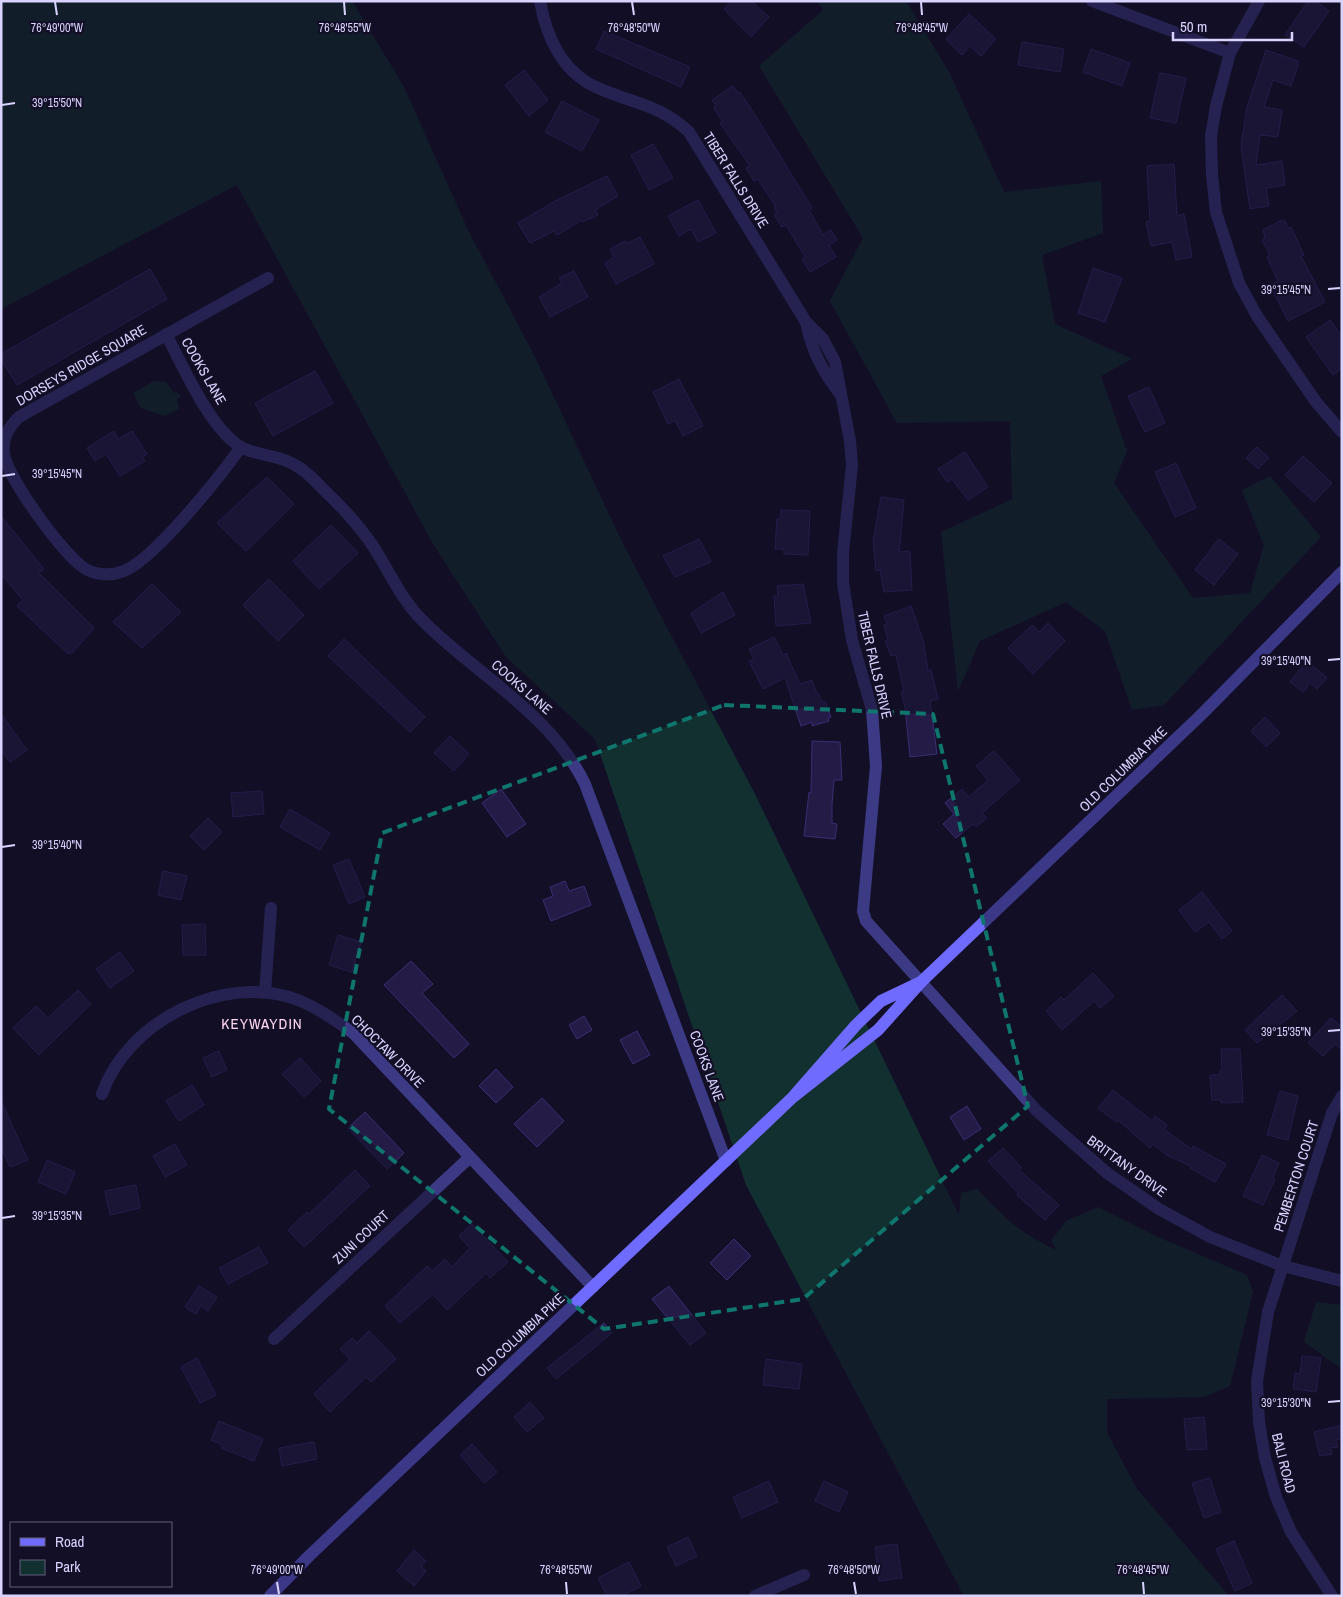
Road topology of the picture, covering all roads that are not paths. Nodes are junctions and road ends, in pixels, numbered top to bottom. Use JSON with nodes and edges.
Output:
{"nodes":[{"id":1,"x":540,"y":1,"type":"edge"},
{"id":2,"x":1092,"y":1,"type":"edge"},
{"id":3,"x":1259,"y":1,"type":"edge"},
{"id":4,"x":1230,"y":53,"type":"junction"},
{"id":5,"x":268,"y":278,"type":"dead end"},
{"id":6,"x":166,"y":334,"type":"junction"},
{"id":7,"x":1342,"y":432,"type":"edge"},
{"id":8,"x":241,"y":447,"type":"junction"},
{"id":9,"x":1342,"y":572,"type":"edge"},
{"id":10,"x":271,"y":908,"type":"dead end"},
{"id":11,"x":920,"y":982,"type":"junction"},
{"id":12,"x":265,"y":993,"type":"junction"},
{"id":13,"x":102,"y":1094,"type":"dead end"},
{"id":14,"x":1342,"y":1096,"type":"edge"},
{"id":15,"x":793,"y":1097,"type":"junction"},
{"id":16,"x":469,"y":1158,"type":"junction"},
{"id":17,"x":726,"y":1161,"type":"junction"},
{"id":18,"x":1283,"y":1266,"type":"junction"},
{"id":19,"x":1342,"y":1281,"type":"edge"},
{"id":20,"x":593,"y":1287,"type":"junction"},
{"id":21,"x":274,"y":1339,"type":"dead end"},
{"id":22,"x":804,"y":1575,"type":"dead end"},
{"id":23,"x":270,"y":1596,"type":"edge"},
{"id":24,"x":755,"y":1596,"type":"edge"},
{"id":25,"x":1332,"y":1596,"type":"edge"}],
"edges":[{"from":1,"to":11,"type":"street","name":"TIBER FALLS DRIVE"},
{"from":2,"to":4,"type":"street"},
{"from":3,"to":4,"type":"street"},
{"from":4,"to":7,"type":"street"},
{"from":5,"to":6,"type":"street","name":"DORSEYS RIDGE SQUARE"},
{"from":6,"to":8,"type":"street","name":"COOKS LANE"},
{"from":6,"to":8,"type":"street","name":"DORSEYS RIDGE SQUARE"},
{"from":8,"to":17,"type":"street","name":"COOKS LANE"},
{"from":9,"to":11,"type":"street","name":"OLD COLUMBIA PIKE"},
{"from":10,"to":12,"type":"street"},
{"from":11,"to":15,"type":"street","name":"OLD COLUMBIA PIKE"},
{"from":11,"to":15,"type":"street","name":"OLD COLUMBIA PIKE"},
{"from":11,"to":18,"type":"street","name":"BRITTANY DRIVE"},
{"from":12,"to":13,"type":"street","name":"CHOCTAW DRIVE"},
{"from":12,"to":16,"type":"street","name":"CHOCTAW DRIVE"},
{"from":14,"to":18,"type":"street","name":"PEMBERTON COURT"},
{"from":15,"to":17,"type":"street","name":"OLD COLUMBIA PIKE"},
{"from":16,"to":20,"type":"street","name":"CHOCTAW DRIVE"},
{"from":16,"to":21,"type":"street","name":"ZUNI COURT"},
{"from":17,"to":20,"type":"street","name":"OLD COLUMBIA PIKE"},
{"from":18,"to":19,"type":"street","name":"BRITTANY DRIVE"},
{"from":18,"to":25,"type":"street","name":"BALI ROAD"},
{"from":20,"to":23,"type":"street","name":"OLD COLUMBIA PIKE"},
{"from":22,"to":24,"type":"street"}]}
